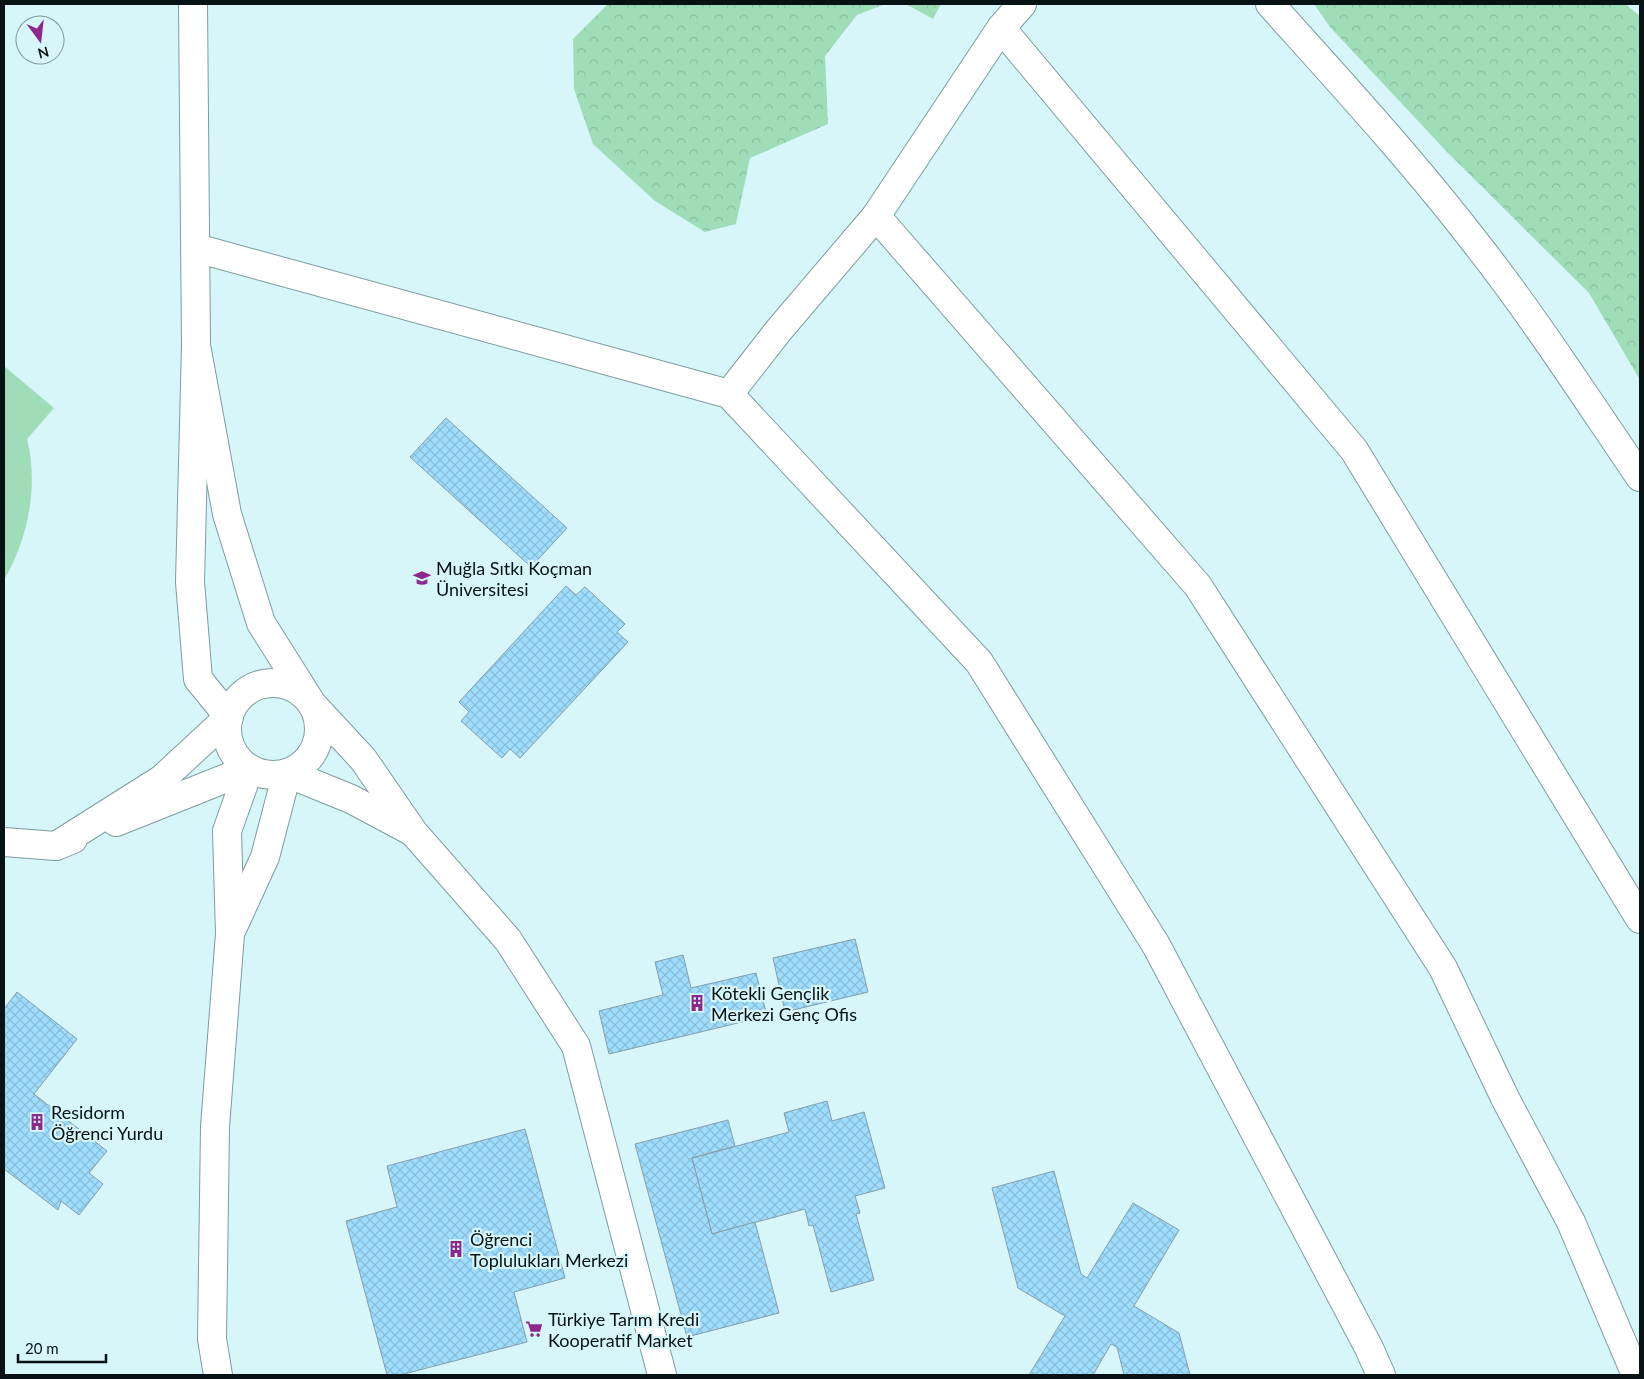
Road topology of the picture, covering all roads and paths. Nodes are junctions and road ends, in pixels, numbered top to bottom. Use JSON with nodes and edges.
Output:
{"nodes":[{"id":1,"x":193,"y":4,"type":"edge"},
{"id":2,"x":1022,"y":4,"type":"edge"},
{"id":3,"x":1270,"y":4,"type":"edge"},
{"id":4,"x":1001,"y":28,"type":"junction"},
{"id":5,"x":876,"y":216,"type":"junction"},
{"id":6,"x":196,"y":248,"type":"junction"},
{"id":7,"x":196,"y":345,"type":"junction"},
{"id":8,"x":729,"y":394,"type":"junction"},
{"id":9,"x":1640,"y":477,"type":"edge"},
{"id":10,"x":312,"y":704,"type":"junction"},
{"id":11,"x":228,"y":717,"type":"junction"},
{"id":12,"x":249,"y":769,"type":"junction"},
{"id":13,"x":288,"y":773,"type":"junction"},
{"id":14,"x":414,"y":833,"type":"junction"},
{"id":15,"x":4,"y":842,"type":"edge"},
{"id":16,"x":56,"y":846,"type":"junction"},
{"id":17,"x":1640,"y":919,"type":"edge"},
{"id":18,"x":230,"y":934,"type":"junction"},
{"id":19,"x":218,"y":1375,"type":"edge"},
{"id":20,"x":662,"y":1375,"type":"edge"},
{"id":21,"x":1381,"y":1375,"type":"edge"},
{"id":22,"x":1636,"y":1375,"type":"edge"}],
"edges":[{"from":1,"to":6,"type":"street"},
{"from":2,"to":4,"type":"street"},
{"from":3,"to":9,"type":"street"},
{"from":4,"to":5,"type":"street"},
{"from":4,"to":17,"type":"street"},
{"from":5,"to":8,"type":"street"},
{"from":5,"to":22,"type":"street"},
{"from":6,"to":7,"type":"street"},
{"from":6,"to":8,"type":"street"},
{"from":7,"to":10,"type":"street"},
{"from":7,"to":11,"type":"street"},
{"from":8,"to":21,"type":"street"},
{"from":10,"to":11,"type":"street"},
{"from":10,"to":13,"type":"street"},
{"from":10,"to":14,"type":"street"},
{"from":11,"to":12,"type":"street"},
{"from":11,"to":16,"type":"street"},
{"from":12,"to":13,"type":"street"},
{"from":12,"to":16,"type":"street"},
{"from":12,"to":18,"type":"street"},
{"from":13,"to":14,"type":"street"},
{"from":13,"to":18,"type":"street"},
{"from":14,"to":20,"type":"street"},
{"from":15,"to":16,"type":"street"},
{"from":18,"to":19,"type":"street"}]}
